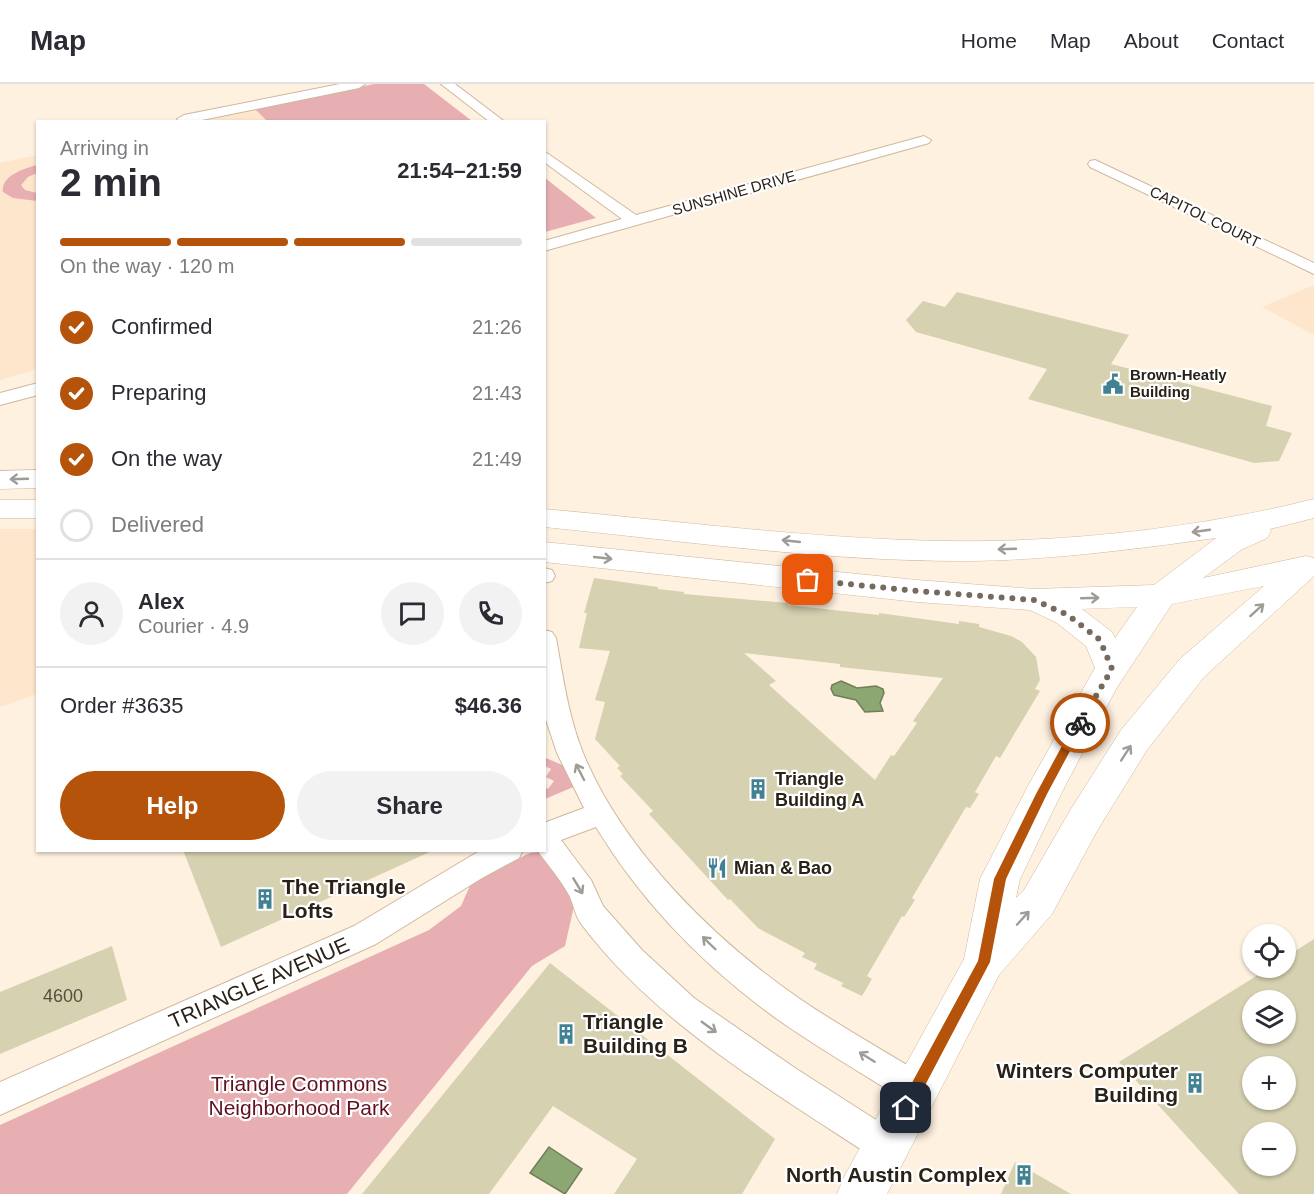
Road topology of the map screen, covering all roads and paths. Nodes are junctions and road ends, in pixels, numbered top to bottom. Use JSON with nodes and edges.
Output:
{"nodes":[{"id":1,"x":359,"y":84,"type":"edge"},
{"id":2,"x":447,"y":84,"type":"edge"},
{"id":3,"x":184,"y":119,"type":"dead end"},
{"id":4,"x":496,"y":120,"type":"edge"},
{"id":5,"x":924,"y":140,"type":"dead end"},
{"id":6,"x":546,"y":156,"type":"edge"},
{"id":7,"x":1095,"y":164,"type":"dead end"},
{"id":8,"x":634,"y":221,"type":"junction"},
{"id":9,"x":546,"y":245,"type":"edge"},
{"id":10,"x":1314,"y":269,"type":"edge"},
{"id":11,"x":36,"y":390,"type":"edge"},
{"id":12,"x":0,"y":399,"type":"edge"},
{"id":13,"x":36,"y":479,"type":"edge"},
{"id":14,"x":0,"y":480,"type":"edge"},
{"id":15,"x":1314,"y":508,"type":"edge"},
{"id":16,"x":0,"y":509,"type":"edge"},
{"id":17,"x":36,"y":509,"type":"edge"},
{"id":18,"x":546,"y":518,"type":"edge"},
{"id":19,"x":1279,"y":519,"type":"junction"},
{"id":20,"x":844,"y":547,"type":"junction"},
{"id":21,"x":546,"y":552,"type":"edge"},
{"id":22,"x":1310,"y":564,"type":"edge"},
{"id":23,"x":698,"y":568,"type":"junction"},
{"id":24,"x":1162,"y":595,"type":"junction"},
{"id":25,"x":1034,"y":600,"type":"junction"},
{"id":26,"x":546,"y":650,"type":"edge"},
{"id":27,"x":1112,"y":669,"type":"junction"},
{"id":28,"x":602,"y":813,"type":"junction"},
{"id":29,"x":546,"y":835,"type":"edge"},
{"id":30,"x":546,"y":839,"type":"edge"},
{"id":31,"x":505,"y":852,"type":"edge"},
{"id":32,"x":984,"y":962,"type":"junction"},
{"id":33,"x":916,"y":1089,"type":"junction"},
{"id":34,"x":0,"y":1099,"type":"edge"},
{"id":35,"x":886,"y":1146,"type":"junction"},
{"id":36,"x":861,"y":1194,"type":"edge"}],
"edges":[{"from":1,"to":3,"type":"street"},
{"from":2,"to":4,"type":"street"},
{"from":5,"to":8,"type":"street","name":"SUNSHINE DRIVE"},
{"from":6,"to":8,"type":"street"},
{"from":7,"to":10,"type":"street","name":"CAPITOL COURT"},
{"from":8,"to":9,"type":"street","name":"SUNSHINE DRIVE"},
{"from":11,"to":12,"type":"street"},
{"from":13,"to":14,"type":"main road","one_way":true},
{"from":15,"to":19,"type":"main road"},
{"from":16,"to":17,"type":"main road"},
{"from":20,"to":18,"type":"main road","one_way":true},
{"from":19,"to":20,"type":"main road","one_way":true},
{"from":19,"to":24,"type":"main road"},
{"from":20,"to":23,"type":"main road"},
{"from":21,"to":23,"type":"main road","one_way":true},
{"from":22,"to":24,"type":"main road"},
{"from":32,"to":22,"type":"main road","one_way":true},
{"from":23,"to":25,"type":"main road"},
{"from":25,"to":24,"type":"main road","one_way":true},
{"from":24,"to":27,"type":"main road"},
{"from":25,"to":27,"type":"main road"},
{"from":28,"to":26,"type":"street","one_way":true},
{"from":27,"to":32,"type":"main road"},
{"from":28,"to":29,"type":"street"},
{"from":33,"to":28,"type":"street","one_way":true},
{"from":30,"to":35,"type":"street","one_way":true},
{"from":31,"to":34,"type":"street","name":"TRIANGLE AVENUE"},
{"from":32,"to":33,"type":"main road"},
{"from":33,"to":35,"type":"main road"},
{"from":35,"to":36,"type":"main road"}]}
